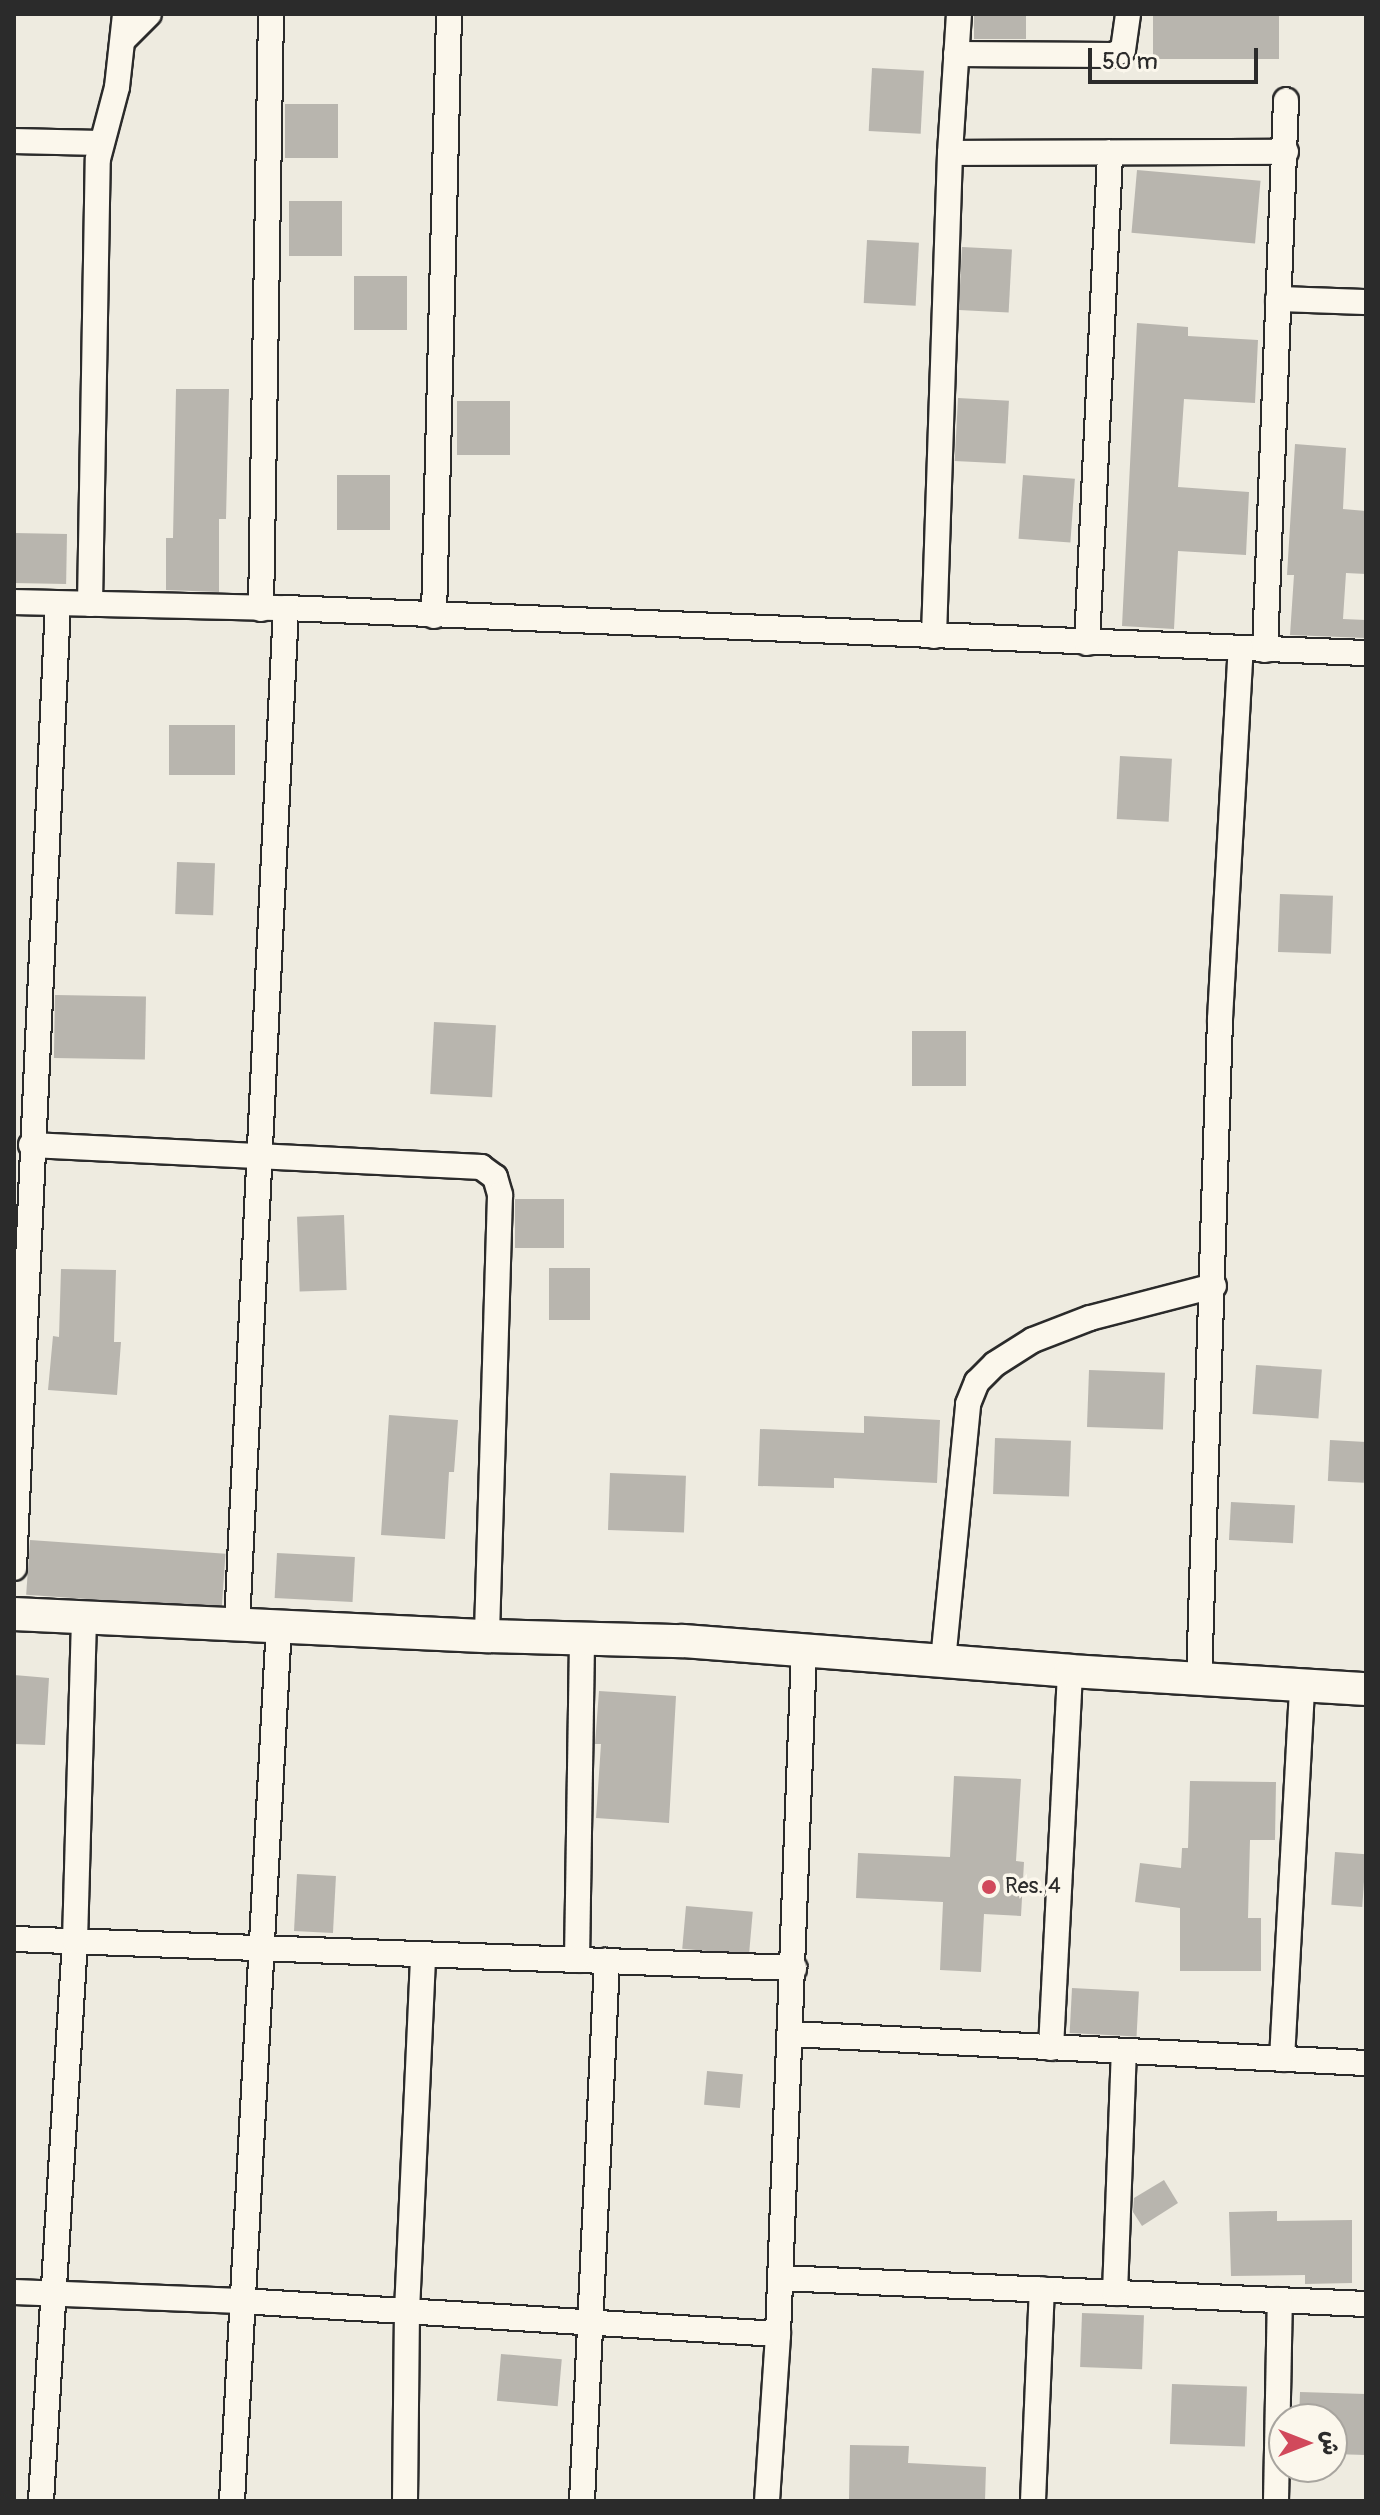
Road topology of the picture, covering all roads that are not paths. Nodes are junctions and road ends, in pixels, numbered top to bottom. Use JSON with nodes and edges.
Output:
{"nodes":[{"id":1,"x":125,"y":14,"type":"edge"},
{"id":2,"x":149,"y":14,"type":"edge"},
{"id":3,"x":271,"y":14,"type":"edge"},
{"id":4,"x":449,"y":14,"type":"edge"},
{"id":5,"x":1128,"y":14,"type":"edge"},
{"id":6,"x":956,"y":15,"type":"edge"},
{"id":7,"x":124,"y":39,"type":"junction"},
{"id":8,"x":956,"y":54,"type":"junction"},
{"id":9,"x":1286,"y":100,"type":"dead end"},
{"id":10,"x":14,"y":141,"type":"edge"},
{"id":11,"x":100,"y":143,"type":"junction"},
{"id":12,"x":1286,"y":152,"type":"junction"},
{"id":13,"x":950,"y":153,"type":"junction"},
{"id":14,"x":1110,"y":153,"type":"junction"},
{"id":15,"x":1278,"y":299,"type":"junction"},
{"id":16,"x":1366,"y":302,"type":"edge"},
{"id":17,"x":14,"y":602,"type":"edge"},
{"id":18,"x":58,"y":604,"type":"junction"},
{"id":19,"x":90,"y":604,"type":"junction"},
{"id":20,"x":274,"y":608,"type":"junction"},
{"id":21,"x":434,"y":616,"type":"junction"},
{"id":22,"x":934,"y":636,"type":"junction"},
{"id":23,"x":1087,"y":643,"type":"junction"},
{"id":24,"x":1253,"y":649,"type":"junction"},
{"id":25,"x":1366,"y":653,"type":"edge"},
{"id":26,"x":31,"y":1145,"type":"junction"},
{"id":27,"x":259,"y":1156,"type":"junction"},
{"id":28,"x":1214,"y":1286,"type":"junction"},
{"id":29,"x":14,"y":1568,"type":"edge"},
{"id":30,"x":14,"y":1614,"type":"edge"},
{"id":31,"x":84,"y":1617,"type":"junction"},
{"id":32,"x":237,"y":1624,"type":"junction"},
{"id":33,"x":279,"y":1626,"type":"junction"},
{"id":34,"x":487,"y":1636,"type":"junction"},
{"id":35,"x":582,"y":1638,"type":"junction"},
{"id":36,"x":804,"y":1650,"type":"junction"},
{"id":37,"x":943,"y":1661,"type":"junction"},
{"id":38,"x":1070,"y":1671,"type":"junction"},
{"id":39,"x":1199,"y":1680,"type":"junction"},
{"id":40,"x":1302,"y":1686,"type":"junction"},
{"id":41,"x":1366,"y":1689,"type":"edge"},
{"id":42,"x":14,"y":1939,"type":"edge"},
{"id":43,"x":75,"y":1941,"type":"junction"},
{"id":44,"x":259,"y":1948,"type":"junction"},
{"id":45,"x":423,"y":1954,"type":"junction"},
{"id":46,"x":577,"y":1960,"type":"junction"},
{"id":47,"x":607,"y":1961,"type":"junction"},
{"id":48,"x":794,"y":1968,"type":"junction"},
{"id":49,"x":791,"y":2034,"type":"junction"},
{"id":50,"x":1051,"y":2048,"type":"junction"},
{"id":51,"x":1124,"y":2052,"type":"junction"},
{"id":52,"x":1282,"y":2059,"type":"junction"},
{"id":53,"x":1366,"y":2063,"type":"edge"},
{"id":54,"x":780,"y":2278,"type":"junction"},
{"id":55,"x":1042,"y":2289,"type":"junction"},
{"id":56,"x":14,"y":2292,"type":"edge"},
{"id":57,"x":1115,"y":2293,"type":"junction"},
{"id":58,"x":52,"y":2294,"type":"junction"},
{"id":59,"x":1280,"y":2300,"type":"junction"},
{"id":60,"x":241,"y":2301,"type":"junction"},
{"id":61,"x":1366,"y":2304,"type":"edge"},
{"id":62,"x":407,"y":2311,"type":"junction"},
{"id":63,"x":591,"y":2322,"type":"junction"},
{"id":64,"x":778,"y":2334,"type":"junction"},
{"id":65,"x":41,"y":2501,"type":"edge"},
{"id":66,"x":232,"y":2501,"type":"edge"},
{"id":67,"x":405,"y":2501,"type":"edge"},
{"id":68,"x":582,"y":2501,"type":"edge"},
{"id":69,"x":767,"y":2501,"type":"edge"},
{"id":70,"x":1033,"y":2501,"type":"edge"},
{"id":71,"x":1276,"y":2501,"type":"edge"}],
"edges":[{"from":1,"to":7,"type":"street"},
{"from":2,"to":7,"type":"street"},
{"from":3,"to":20,"type":"street"},
{"from":4,"to":21,"type":"street"},
{"from":5,"to":8,"type":"street"},
{"from":6,"to":8,"type":"street"},
{"from":7,"to":11,"type":"street"},
{"from":8,"to":13,"type":"street"},
{"from":9,"to":12,"type":"street"},
{"from":10,"to":11,"type":"street"},
{"from":11,"to":19,"type":"street"},
{"from":12,"to":14,"type":"street"},
{"from":12,"to":15,"type":"street"},
{"from":13,"to":14,"type":"street"},
{"from":13,"to":22,"type":"street"},
{"from":14,"to":23,"type":"street"},
{"from":15,"to":16,"type":"street"},
{"from":15,"to":24,"type":"street"},
{"from":17,"to":18,"type":"street"},
{"from":18,"to":19,"type":"street"},
{"from":18,"to":26,"type":"street"},
{"from":19,"to":20,"type":"street"},
{"from":20,"to":21,"type":"street"},
{"from":20,"to":27,"type":"street"},
{"from":21,"to":22,"type":"street"},
{"from":22,"to":23,"type":"street"},
{"from":23,"to":24,"type":"street"},
{"from":24,"to":25,"type":"street"},
{"from":24,"to":28,"type":"street"},
{"from":26,"to":27,"type":"street"},
{"from":26,"to":29,"type":"street"},
{"from":27,"to":32,"type":"street"},
{"from":27,"to":34,"type":"street"},
{"from":28,"to":37,"type":"street"},
{"from":28,"to":39,"type":"street"},
{"from":30,"to":31,"type":"main road"},
{"from":31,"to":32,"type":"main road"},
{"from":31,"to":43,"type":"street"},
{"from":32,"to":33,"type":"main road"},
{"from":33,"to":34,"type":"main road"},
{"from":33,"to":44,"type":"street"},
{"from":34,"to":35,"type":"main road"},
{"from":35,"to":36,"type":"main road"},
{"from":35,"to":46,"type":"street"},
{"from":36,"to":37,"type":"main road"},
{"from":36,"to":48,"type":"street"},
{"from":37,"to":38,"type":"main road"},
{"from":38,"to":39,"type":"main road"},
{"from":38,"to":50,"type":"street"},
{"from":39,"to":40,"type":"main road"},
{"from":40,"to":41,"type":"main road"},
{"from":40,"to":52,"type":"street"},
{"from":42,"to":43,"type":"street"},
{"from":43,"to":44,"type":"street"},
{"from":43,"to":58,"type":"street"},
{"from":44,"to":45,"type":"street"},
{"from":44,"to":60,"type":"street"},
{"from":45,"to":46,"type":"street"},
{"from":45,"to":62,"type":"street"},
{"from":46,"to":47,"type":"street"},
{"from":47,"to":48,"type":"street"},
{"from":47,"to":63,"type":"street"},
{"from":48,"to":49,"type":"street"},
{"from":49,"to":50,"type":"street"},
{"from":49,"to":54,"type":"street"},
{"from":50,"to":51,"type":"street"},
{"from":51,"to":52,"type":"street"},
{"from":51,"to":57,"type":"street"},
{"from":52,"to":53,"type":"street"},
{"from":54,"to":55,"type":"street"},
{"from":54,"to":64,"type":"street"},
{"from":55,"to":57,"type":"street"},
{"from":55,"to":70,"type":"street"},
{"from":56,"to":58,"type":"street"},
{"from":57,"to":59,"type":"street"},
{"from":58,"to":60,"type":"street"},
{"from":58,"to":65,"type":"street"},
{"from":59,"to":61,"type":"street"},
{"from":59,"to":71,"type":"street"},
{"from":60,"to":62,"type":"street"},
{"from":60,"to":66,"type":"street"},
{"from":62,"to":63,"type":"street"},
{"from":62,"to":67,"type":"street"},
{"from":63,"to":64,"type":"street"},
{"from":63,"to":68,"type":"street"},
{"from":64,"to":69,"type":"street"}]}
